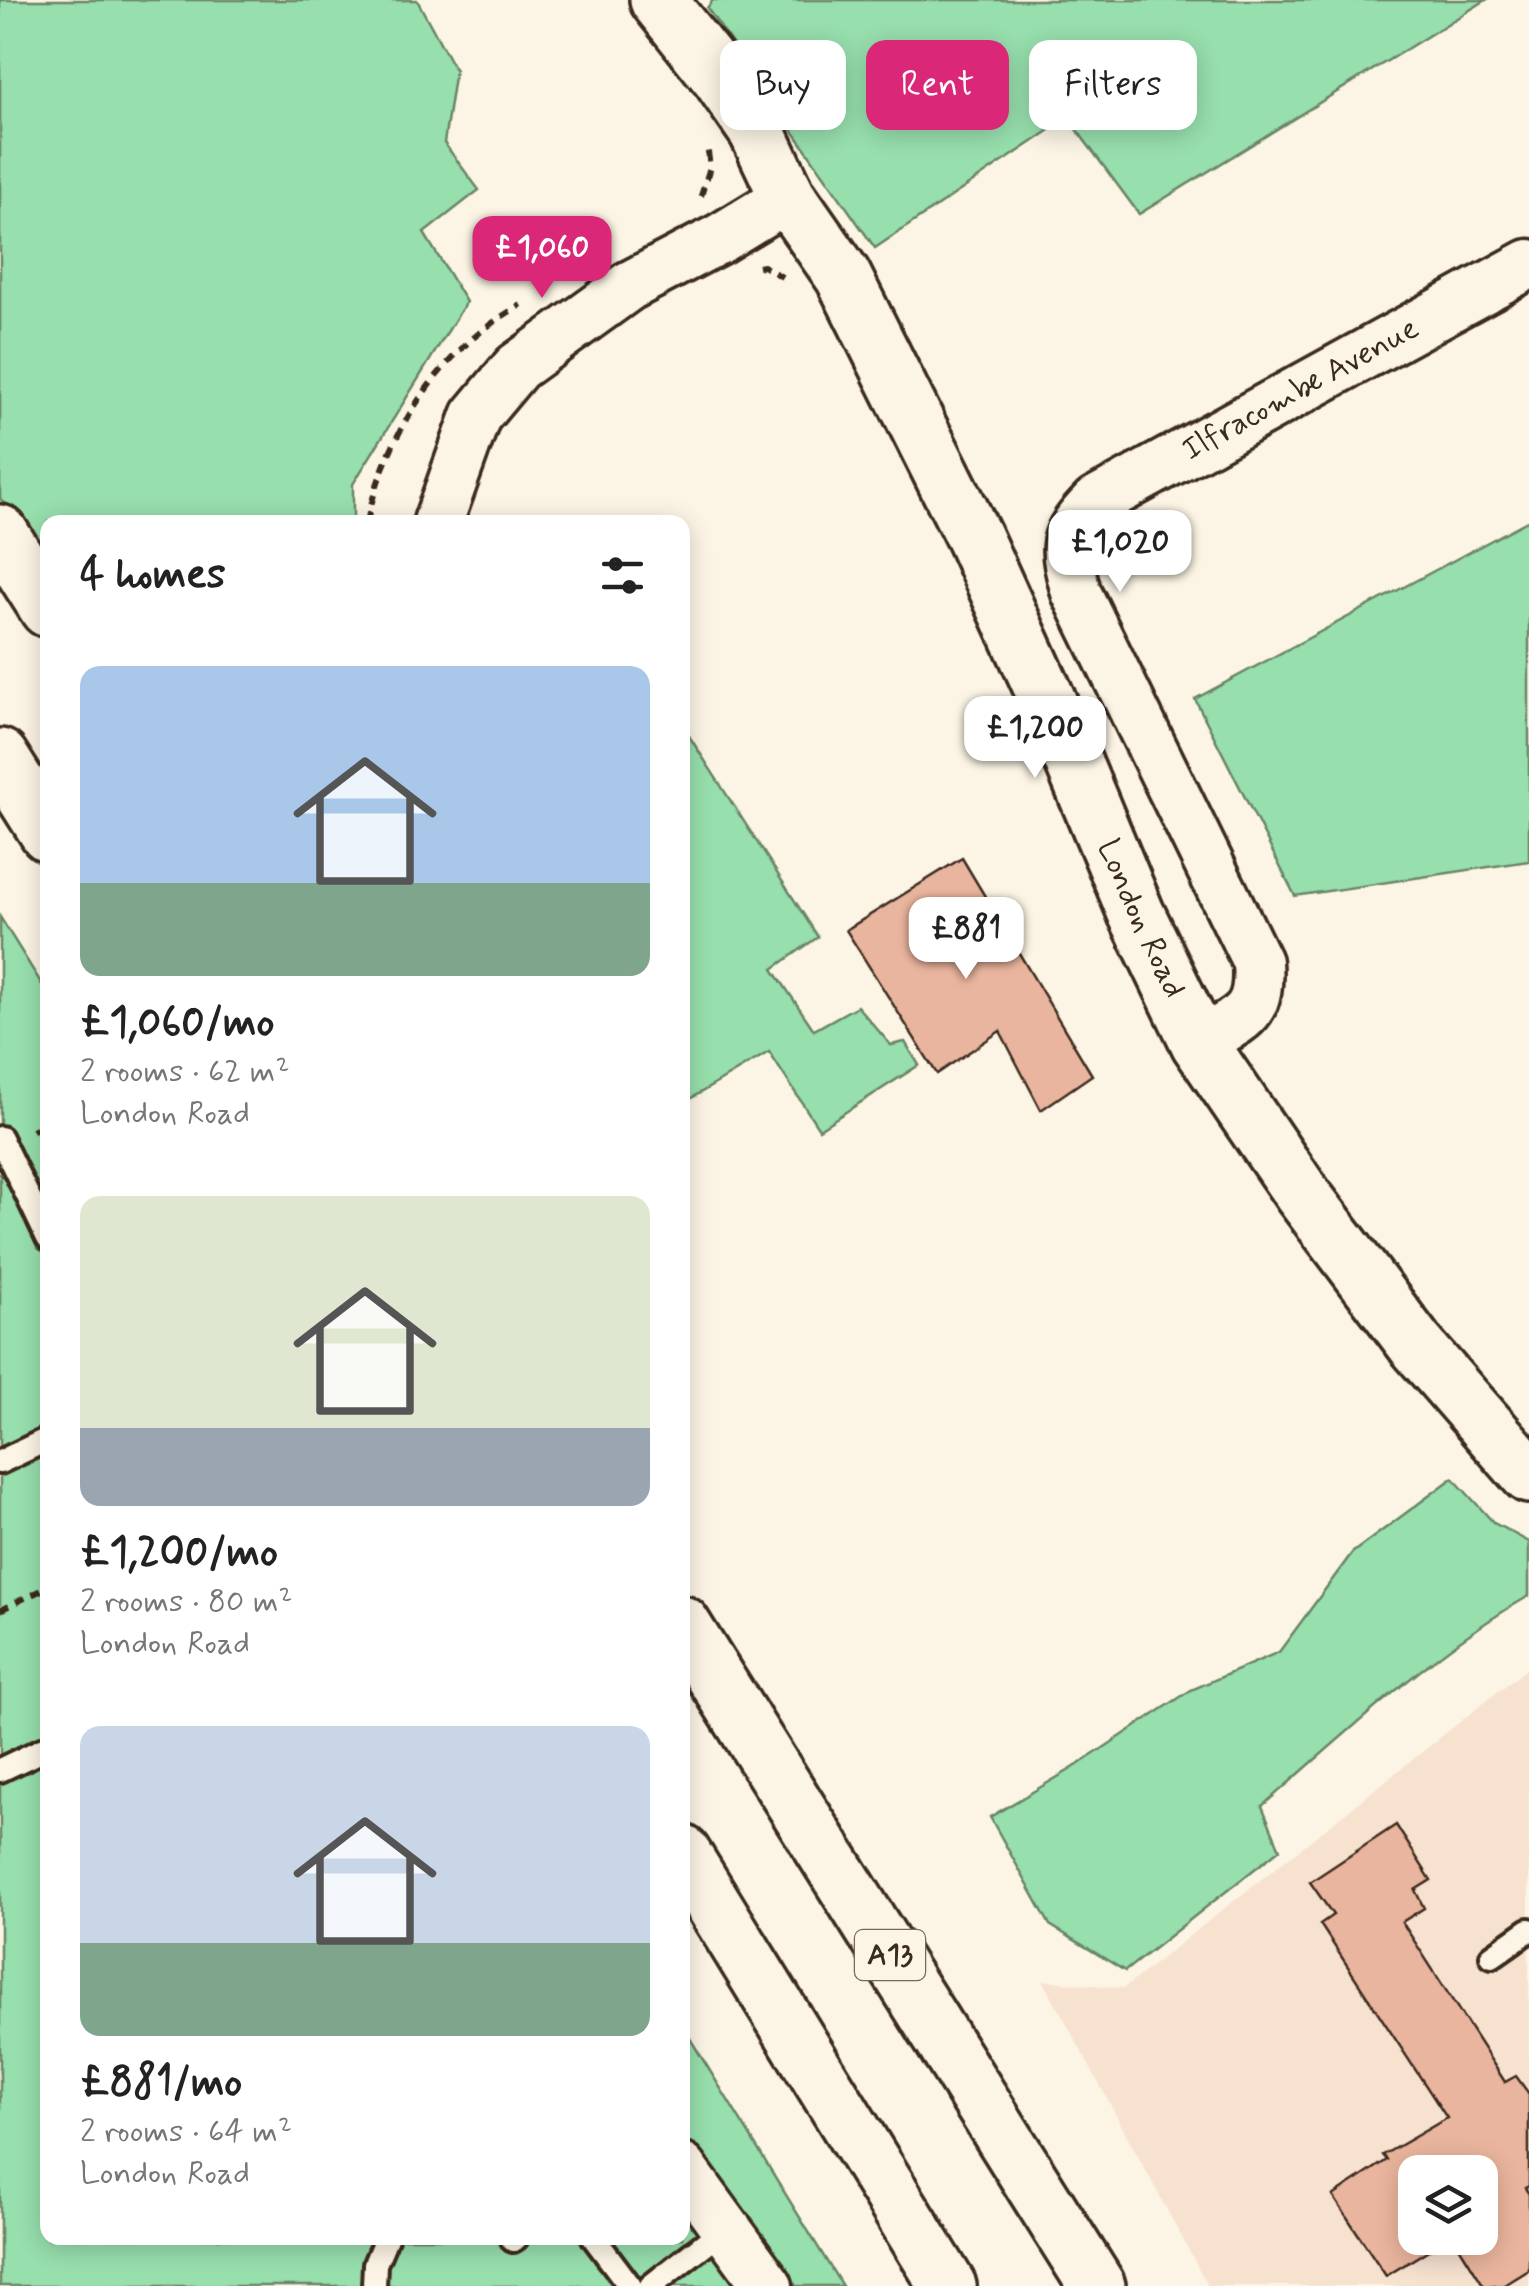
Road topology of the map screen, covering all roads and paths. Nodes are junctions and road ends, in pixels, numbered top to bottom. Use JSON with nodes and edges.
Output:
{"nodes":[{"id":1,"x":658,"y":0,"type":"edge"},
{"id":2,"x":788,"y":198,"type":"junction"},
{"id":3,"x":1529,"y":264,"type":"edge"},
{"id":4,"x":441,"y":515,"type":"edge"},
{"id":5,"x":0,"y":533,"type":"edge"},
{"id":6,"x":40,"y":596,"type":"edge"},
{"id":7,"x":0,"y":757,"type":"edge"},
{"id":8,"x":40,"y":820,"type":"edge"},
{"id":9,"x":1199,"y":1043,"type":"junction"},
{"id":10,"x":0,"y":1138,"type":"edge"},
{"id":11,"x":40,"y":1221,"type":"edge"},
{"id":12,"x":40,"y":1443,"type":"edge"},
{"id":13,"x":4,"y":1460,"type":"edge"},
{"id":14,"x":1529,"y":1475,"type":"edge"},
{"id":15,"x":40,"y":1591,"type":"edge"},
{"id":16,"x":0,"y":1610,"type":"edge"},
{"id":17,"x":690,"y":1637,"type":"edge"},
{"id":18,"x":40,"y":1750,"type":"edge"},
{"id":19,"x":0,"y":1770,"type":"edge"},
{"id":20,"x":690,"y":1867,"type":"edge"},
{"id":21,"x":1529,"y":1930,"type":"edge"},
{"id":22,"x":1492,"y":1956,"type":"dead end"},
{"id":23,"x":690,"y":2179,"type":"edge"},
{"id":24,"x":726,"y":2227,"type":"junction"},
{"id":25,"x":383,"y":2245,"type":"edge"},
{"id":26,"x":599,"y":2245,"type":"edge"},
{"id":27,"x":374,"y":2286,"type":"edge"},
{"id":28,"x":630,"y":2286,"type":"edge"},
{"id":29,"x":651,"y":2286,"type":"edge"},
{"id":30,"x":768,"y":2286,"type":"edge"},
{"id":31,"x":948,"y":2286,"type":"edge"},
{"id":32,"x":1097,"y":2286,"type":"edge"}],
"edges":[{"from":1,"to":2,"type":"main road","name":"London Road"},
{"from":2,"to":4,"type":"street"},
{"from":2,"to":9,"type":"main road","name":"London Road"},
{"from":3,"to":9,"type":"street","name":"Ilfracombe Avenue"},
{"from":5,"to":6,"type":"main road"},
{"from":7,"to":8,"type":"main road"},
{"from":9,"to":14,"type":"main road","name":"London Road"},
{"from":10,"to":11,"type":"lane"},
{"from":12,"to":13,"type":"lane"},
{"from":15,"to":16,"type":"path"},
{"from":17,"to":32,"type":"main road","number":"A13"},
{"from":18,"to":19,"type":"lane"},
{"from":20,"to":31,"type":"main road"},
{"from":21,"to":22,"type":"lane"},
{"from":23,"to":24,"type":"street"},
{"from":24,"to":29,"type":"lane"},
{"from":24,"to":30,"type":"street"},
{"from":25,"to":27,"type":"lane"},
{"from":26,"to":28,"type":"lane"}]}
